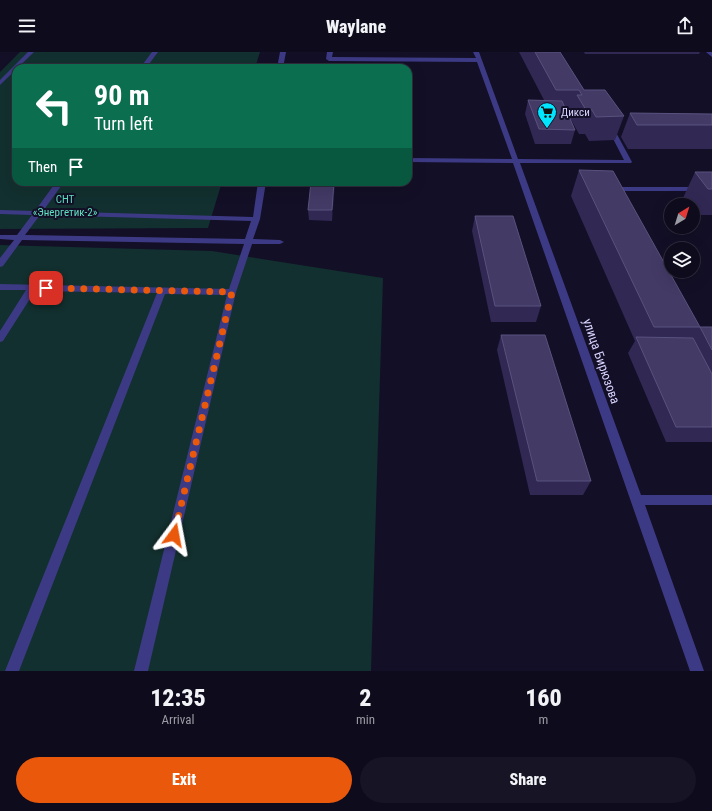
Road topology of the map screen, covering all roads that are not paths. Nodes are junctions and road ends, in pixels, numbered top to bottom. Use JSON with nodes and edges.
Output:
{"nodes":[{"id":1,"x":31,"y":52,"type":"edge"},
{"id":2,"x":155,"y":52,"type":"edge"},
{"id":3,"x":283,"y":52,"type":"edge"},
{"id":4,"x":330,"y":52,"type":"edge"},
{"id":5,"x":476,"y":52,"type":"edge"},
{"id":6,"x":709,"y":52,"type":"edge"},
{"id":7,"x":712,"y":55,"type":"edge"},
{"id":8,"x":478,"y":60,"type":"junction"},
{"id":9,"x":19,"y":64,"type":"edge"},
{"id":10,"x":147,"y":64,"type":"edge"},
{"id":11,"x":281,"y":64,"type":"edge"},
{"id":12,"x":12,"y":72,"type":"edge"},
{"id":13,"x":0,"y":84,"type":"edge"},
{"id":14,"x":608,"y":124,"type":"edge"},
{"id":15,"x":412,"y":160,"type":"edge"},
{"id":16,"x":515,"y":162,"type":"junction"},
{"id":17,"x":57,"y":186,"type":"edge"},
{"id":18,"x":261,"y":186,"type":"edge"},
{"id":19,"x":617,"y":189,"type":"edge"},
{"id":20,"x":712,"y":189,"type":"edge"},
{"id":21,"x":0,"y":212,"type":"edge"},
{"id":22,"x":37,"y":214,"type":"junction"},
{"id":23,"x":256,"y":219,"type":"junction"},
{"id":24,"x":0,"y":237,"type":"edge"},
{"id":25,"x":20,"y":237,"type":"junction"},
{"id":26,"x":280,"y":242,"type":"dead end"},
{"id":27,"x":0,"y":264,"type":"edge"},
{"id":28,"x":0,"y":287,"type":"edge"},
{"id":29,"x":32,"y":288,"type":"junction"},
{"id":30,"x":162,"y":291,"type":"junction"},
{"id":31,"x":232,"y":292,"type":"junction"},
{"id":32,"x":0,"y":339,"type":"edge"},
{"id":33,"x":636,"y":500,"type":"junction"},
{"id":34,"x":712,"y":500,"type":"edge"},
{"id":35,"x":12,"y":671,"type":"edge"},
{"id":36,"x":141,"y":671,"type":"edge"},
{"id":37,"x":697,"y":671,"type":"edge"}],
"edges":[{"from":1,"to":9,"type":"street"},
{"from":2,"to":10,"type":"street"},
{"from":3,"to":11,"type":"street"},
{"from":4,"to":8,"type":"street"},
{"from":5,"to":8,"type":"street","name":"улица Бирюзова"},
{"from":6,"to":7,"type":"street"},
{"from":8,"to":16,"type":"street","name":"улица Бирюзова"},
{"from":12,"to":13,"type":"street"},
{"from":14,"to":16,"type":"street"},
{"from":15,"to":16,"type":"street"},
{"from":16,"to":33,"type":"street","name":"улица Бирюзова"},
{"from":17,"to":22,"type":"street"},
{"from":18,"to":23,"type":"street"},
{"from":19,"to":20,"type":"street"},
{"from":21,"to":22,"type":"street"},
{"from":22,"to":23,"type":"street"},
{"from":22,"to":25,"type":"street"},
{"from":23,"to":31,"type":"street"},
{"from":24,"to":25,"type":"street"},
{"from":25,"to":26,"type":"street"},
{"from":25,"to":27,"type":"street"},
{"from":28,"to":29,"type":"street"},
{"from":29,"to":30,"type":"street"},
{"from":29,"to":32,"type":"street"},
{"from":30,"to":31,"type":"street"},
{"from":30,"to":35,"type":"street"},
{"from":31,"to":36,"type":"street"},
{"from":33,"to":34,"type":"street"},
{"from":33,"to":37,"type":"street","name":"улица Бирюзова"}]}
